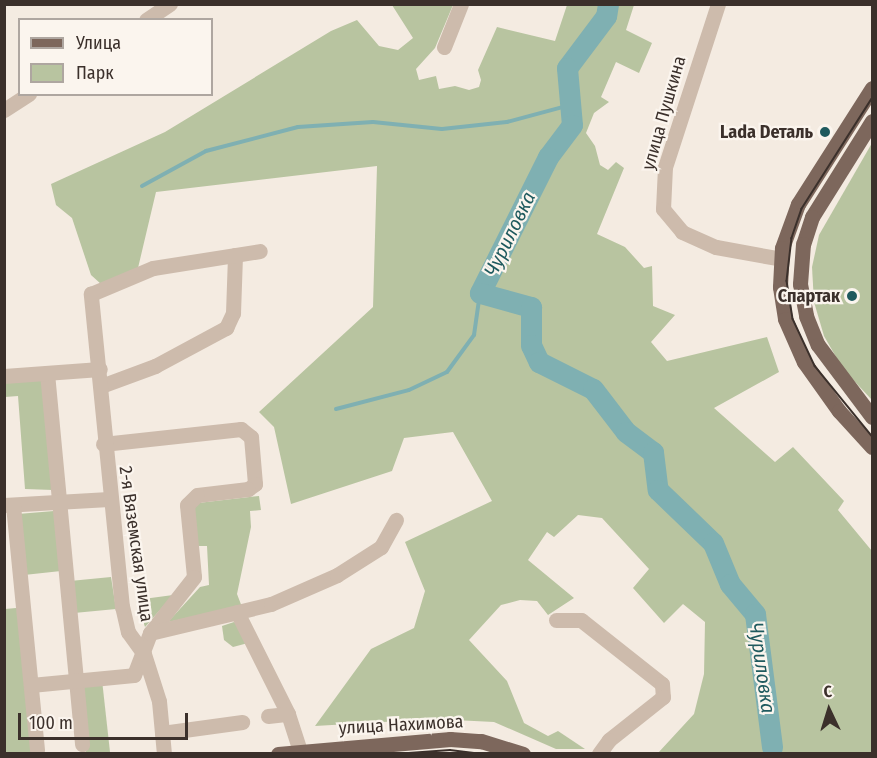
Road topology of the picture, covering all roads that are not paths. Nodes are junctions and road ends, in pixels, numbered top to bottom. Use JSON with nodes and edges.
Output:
{"nodes":[{"id":1,"x":170,"y":4,"type":"edge"},
{"id":2,"x":461,"y":4,"type":"edge"},
{"id":3,"x":718,"y":4,"type":"edge"},
{"id":4,"x":149,"y":18,"type":"edge"},
{"id":5,"x":444,"y":48,"type":"dead end"},
{"id":6,"x":873,"y":88,"type":"edge"},
{"id":7,"x":26,"y":96,"type":"edge"},
{"id":8,"x":4,"y":110,"type":"edge"},
{"id":9,"x":873,"y":121,"type":"edge"},
{"id":10,"x":260,"y":251,"type":"dead end"},
{"id":11,"x":235,"y":255,"type":"junction"},
{"id":12,"x":782,"y":259,"type":"junction"},
{"id":13,"x":100,"y":369,"type":"junction"},
{"id":14,"x":47,"y":373,"type":"junction"},
{"id":15,"x":4,"y":376,"type":"edge"},
{"id":16,"x":101,"y":386,"type":"junction"},
{"id":17,"x":873,"y":417,"type":"edge"},
{"id":18,"x":103,"y":444,"type":"junction"},
{"id":19,"x":873,"y":447,"type":"edge"},
{"id":20,"x":109,"y":499,"type":"junction"},
{"id":21,"x":59,"y":502,"type":"junction"},
{"id":22,"x":9,"y":505,"type":"edge"},
{"id":23,"x":396,"y":520,"type":"dead end"},
{"id":24,"x":12,"y":571,"type":"edge"},
{"id":25,"x":237,"y":612,"type":"junction"},
{"id":26,"x":556,"y":620,"type":"dead end"},
{"id":27,"x":150,"y":633,"type":"junction"},
{"id":28,"x":144,"y":654,"type":"junction"},
{"id":29,"x":77,"y":680,"type":"junction"},
{"id":30,"x":31,"y":684,"type":"junction"},
{"id":31,"x":288,"y":714,"type":"junction"},
{"id":32,"x":268,"y":716,"type":"dead end"},
{"id":33,"x":242,"y":722,"type":"dead end"},
{"id":34,"x":162,"y":733,"type":"junction"},
{"id":35,"x":82,"y":744,"type":"dead end"},
{"id":36,"x":37,"y":750,"type":"dead end"},
{"id":37,"x":300,"y":752,"type":"junction"},
{"id":38,"x":164,"y":753,"type":"edge"},
{"id":39,"x":278,"y":753,"type":"edge"},
{"id":40,"x":524,"y":753,"type":"edge"},
{"id":41,"x":599,"y":753,"type":"edge"}],
"edges":[{"from":1,"to":4,"type":"street"},
{"from":2,"to":5,"type":"street"},
{"from":3,"to":12,"type":"street","name":"улица Пушкина"},
{"from":6,"to":12,"type":"main road"},
{"from":7,"to":8,"type":"street"},
{"from":9,"to":17,"type":"main road"},
{"from":10,"to":11,"type":"street","name":"2-я Вяземская улица"},
{"from":11,"to":13,"type":"street","name":"2-я Вяземская улица"},
{"from":11,"to":16,"type":"street"},
{"from":12,"to":19,"type":"main road"},
{"from":13,"to":14,"type":"street"},
{"from":13,"to":16,"type":"street","name":"2-я Вяземская улица"},
{"from":14,"to":15,"type":"street"},
{"from":14,"to":21,"type":"street"},
{"from":16,"to":18,"type":"street","name":"2-я Вяземская улица"},
{"from":18,"to":20,"type":"street","name":"2-я Вяземская улица"},
{"from":18,"to":27,"type":"street"},
{"from":20,"to":21,"type":"street"},
{"from":20,"to":28,"type":"street","name":"2-я Вяземская улица"},
{"from":21,"to":22,"type":"street"},
{"from":21,"to":29,"type":"street"},
{"from":22,"to":24,"type":"street"},
{"from":23,"to":25,"type":"street"},
{"from":24,"to":30,"type":"street"},
{"from":25,"to":27,"type":"street"},
{"from":25,"to":31,"type":"street"},
{"from":26,"to":41,"type":"street"},
{"from":27,"to":28,"type":"street"},
{"from":28,"to":29,"type":"street"},
{"from":28,"to":34,"type":"street","name":"2-я Вяземская улица"},
{"from":29,"to":30,"type":"street"},
{"from":29,"to":35,"type":"street"},
{"from":30,"to":36,"type":"street"},
{"from":31,"to":32,"type":"street"},
{"from":31,"to":37,"type":"street"},
{"from":33,"to":34,"type":"street"},
{"from":34,"to":38,"type":"street","name":"2-я Вяземская улица"},
{"from":37,"to":39,"type":"main road","name":"улица Нахимова"},
{"from":37,"to":40,"type":"main road","name":"улица Нахимова"}]}
